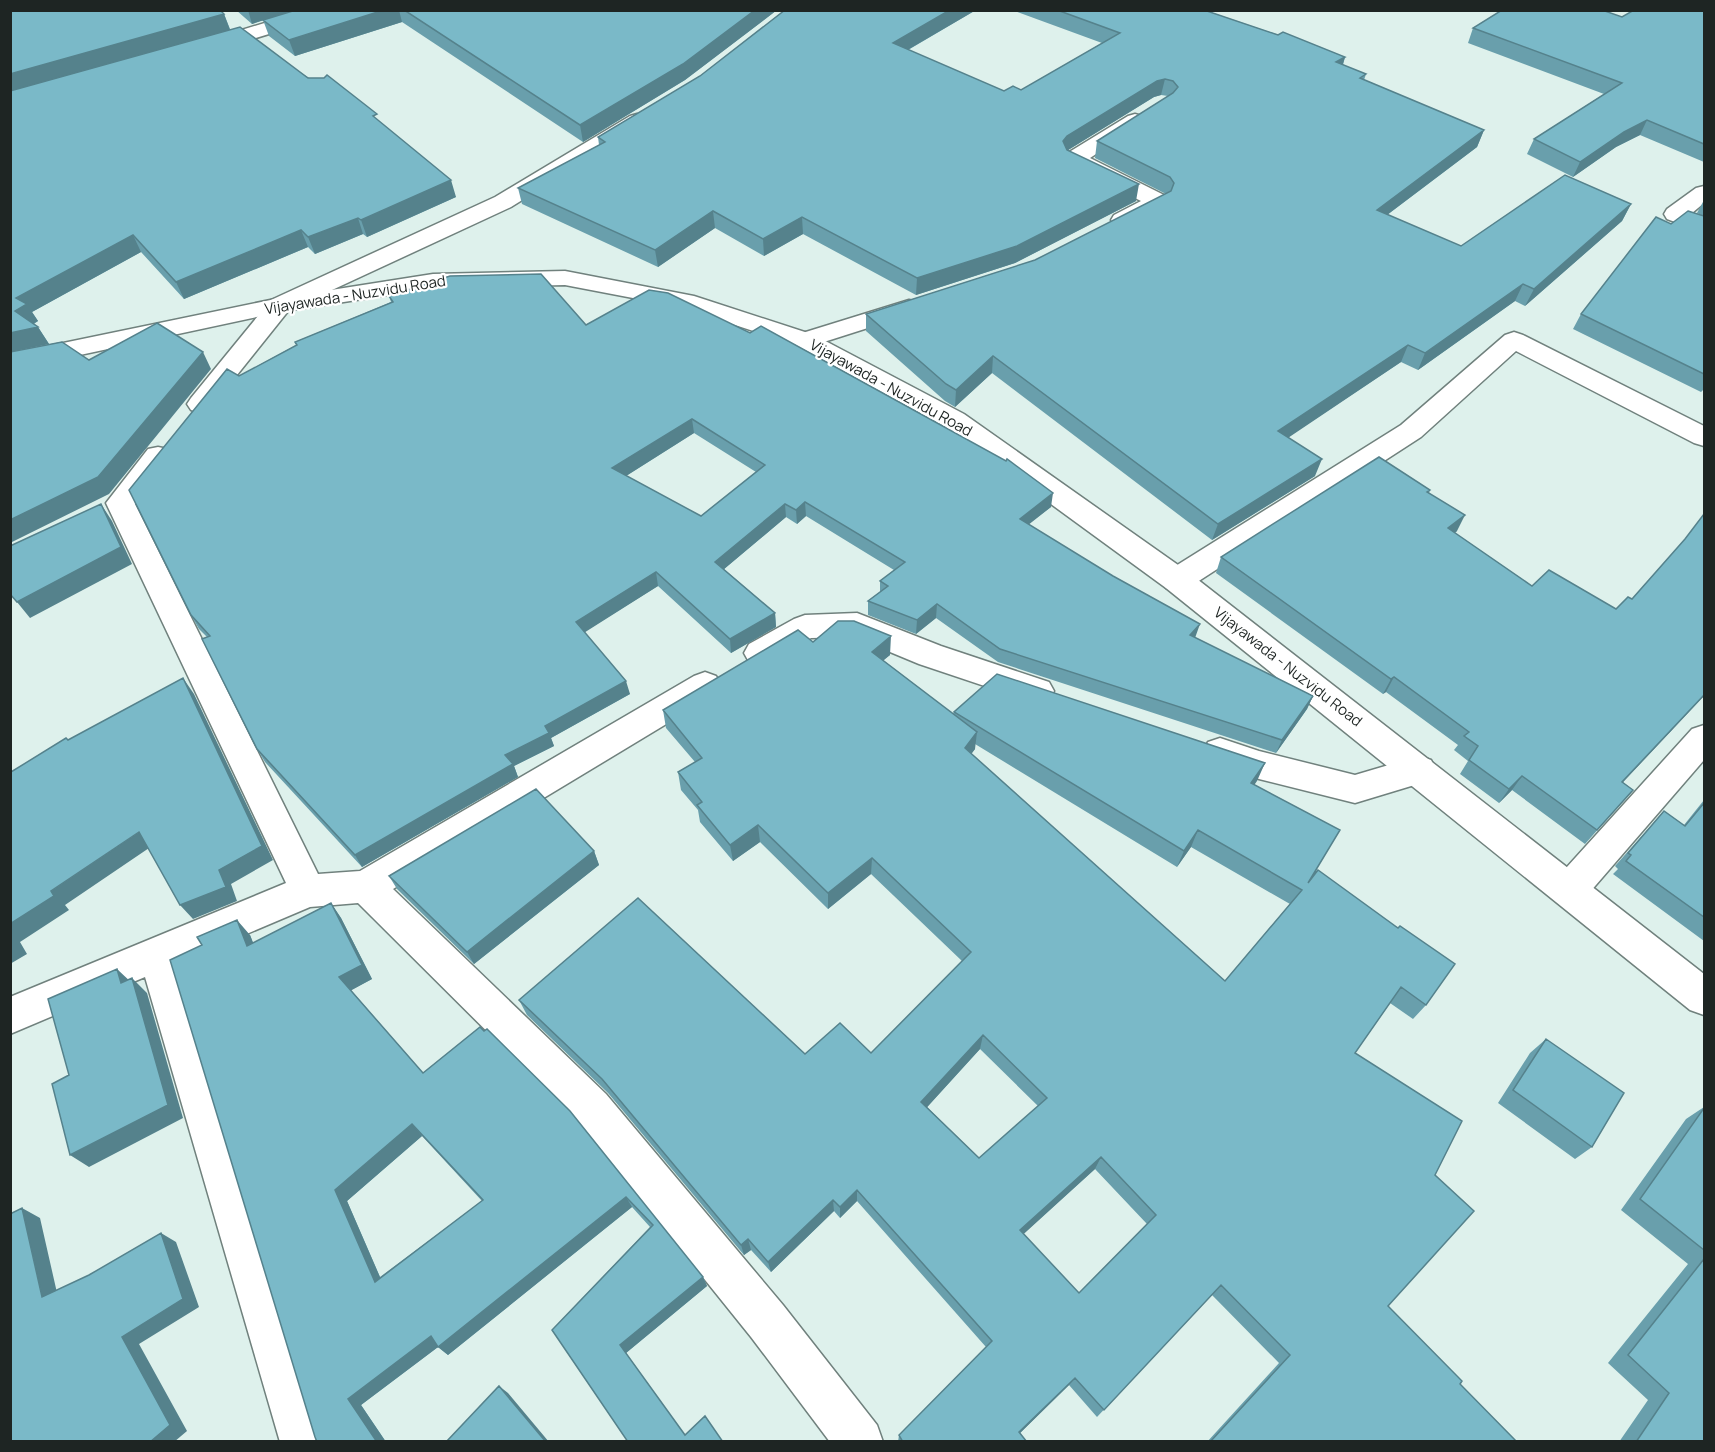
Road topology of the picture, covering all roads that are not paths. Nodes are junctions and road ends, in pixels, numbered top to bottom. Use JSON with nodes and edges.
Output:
{"nodes":[{"id":1,"x":328,"y":10,"type":"edge"},
{"id":2,"x":241,"y":28,"type":"junction"},
{"id":3,"x":267,"y":48,"type":"edge"},
{"id":4,"x":192,"y":50,"type":"edge"},
{"id":5,"x":1152,"y":109,"type":"edge"},
{"id":6,"x":653,"y":110,"type":"edge"},
{"id":7,"x":1704,"y":193,"type":"edge"},
{"id":8,"x":1704,"y":226,"type":"edge"},
{"id":9,"x":1107,"y":228,"type":"edge"},
{"id":10,"x":925,"y":302,"type":"edge"},
{"id":11,"x":280,"y":305,"type":"junction"},
{"id":12,"x":805,"y":340,"type":"junction"},
{"id":13,"x":10,"y":362,"type":"edge"},
{"id":14,"x":1704,"y":436,"type":"edge"},
{"id":15,"x":1177,"y":580,"type":"junction"},
{"id":16,"x":1066,"y":700,"type":"edge"},
{"id":17,"x":1704,"y":738,"type":"edge"},
{"id":18,"x":1191,"y":742,"type":"edge"},
{"id":19,"x":1419,"y":770,"type":"junction"},
{"id":20,"x":366,"y":886,"type":"junction"},
{"id":21,"x":1570,"y":889,"type":"junction"},
{"id":22,"x":308,"y":891,"type":"junction"},
{"id":23,"x":157,"y":955,"type":"junction"},
{"id":24,"x":1704,"y":997,"type":"edge"},
{"id":25,"x":10,"y":1016,"type":"edge"},
{"id":26,"x":304,"y":1442,"type":"edge"},
{"id":27,"x":860,"y":1442,"type":"edge"}],
"edges":[{"from":1,"to":2,"type":"street"},
{"from":2,"to":3,"type":"street"},
{"from":2,"to":4,"type":"street"},
{"from":5,"to":9,"type":"street"},
{"from":6,"to":11,"type":"street"},
{"from":7,"to":8,"type":"street"},
{"from":10,"to":12,"type":"street"},
{"from":11,"to":12,"type":"street","name":"Vijayawada - Nuzvidu Road"},
{"from":11,"to":13,"type":"street","name":"Vijayawada - Nuzvidu Road"},
{"from":11,"to":22,"type":"street"},
{"from":12,"to":15,"type":"street","name":"Vijayawada - Nuzvidu Road"},
{"from":14,"to":15,"type":"street"},
{"from":15,"to":19,"type":"street","name":"Vijayawada - Nuzvidu Road"},
{"from":16,"to":20,"type":"street"},
{"from":17,"to":21,"type":"street"},
{"from":18,"to":19,"type":"street"},
{"from":19,"to":21,"type":"street","name":"Vijayawada - Nuzvidu Road"},
{"from":20,"to":22,"type":"street"},
{"from":20,"to":27,"type":"street"},
{"from":21,"to":24,"type":"street","name":"Vijayawada - Nuzvidu Road"},
{"from":22,"to":23,"type":"street"},
{"from":23,"to":25,"type":"street"},
{"from":23,"to":26,"type":"street"}]}
